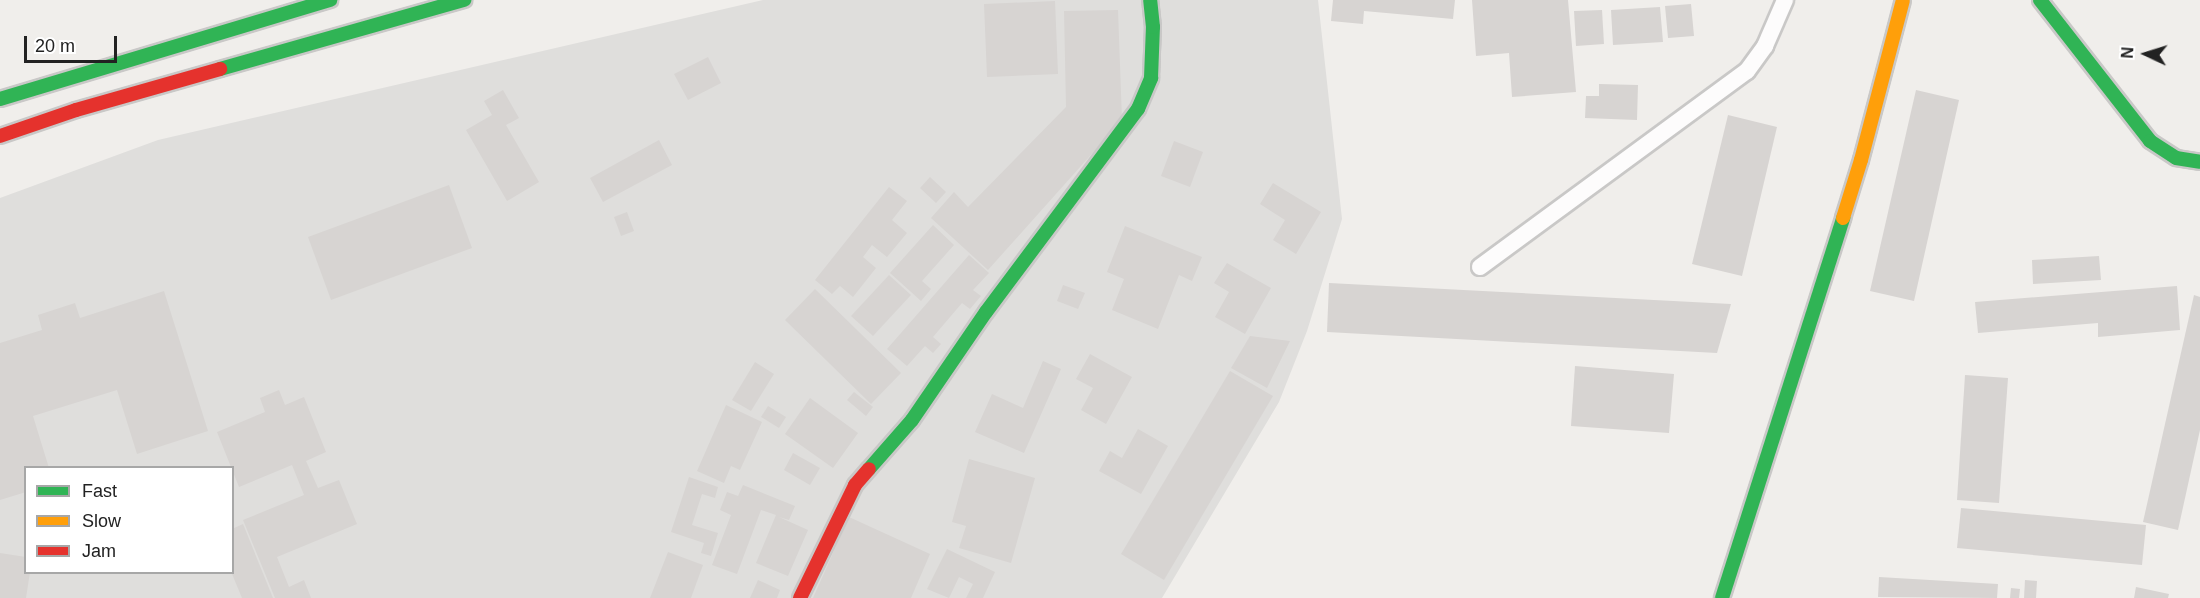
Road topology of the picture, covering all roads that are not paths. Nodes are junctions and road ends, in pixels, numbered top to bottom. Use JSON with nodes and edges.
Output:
{"nodes":[{"id":1,"x":330,"y":0,"type":"edge"},
{"id":2,"x":464,"y":0,"type":"edge"},
{"id":3,"x":1150,"y":0,"type":"edge"},
{"id":4,"x":1785,"y":0,"type":"edge"},
{"id":5,"x":1903,"y":0,"type":"edge"},
{"id":6,"x":2040,"y":0,"type":"edge"},
{"id":7,"x":0,"y":99,"type":"edge"},
{"id":8,"x":0,"y":136,"type":"edge"},
{"id":9,"x":2200,"y":162,"type":"edge"},
{"id":10,"x":1480,"y":267,"type":"dead end"},
{"id":11,"x":800,"y":598,"type":"edge"},
{"id":12,"x":1722,"y":598,"type":"edge"}],
"edges":[{"from":1,"to":7,"type":"street"},
{"from":2,"to":8,"type":"street"},
{"from":3,"to":11,"type":"street"},
{"from":4,"to":10,"type":"lane"},
{"from":5,"to":12,"type":"street"},
{"from":6,"to":9,"type":"street"}]}
